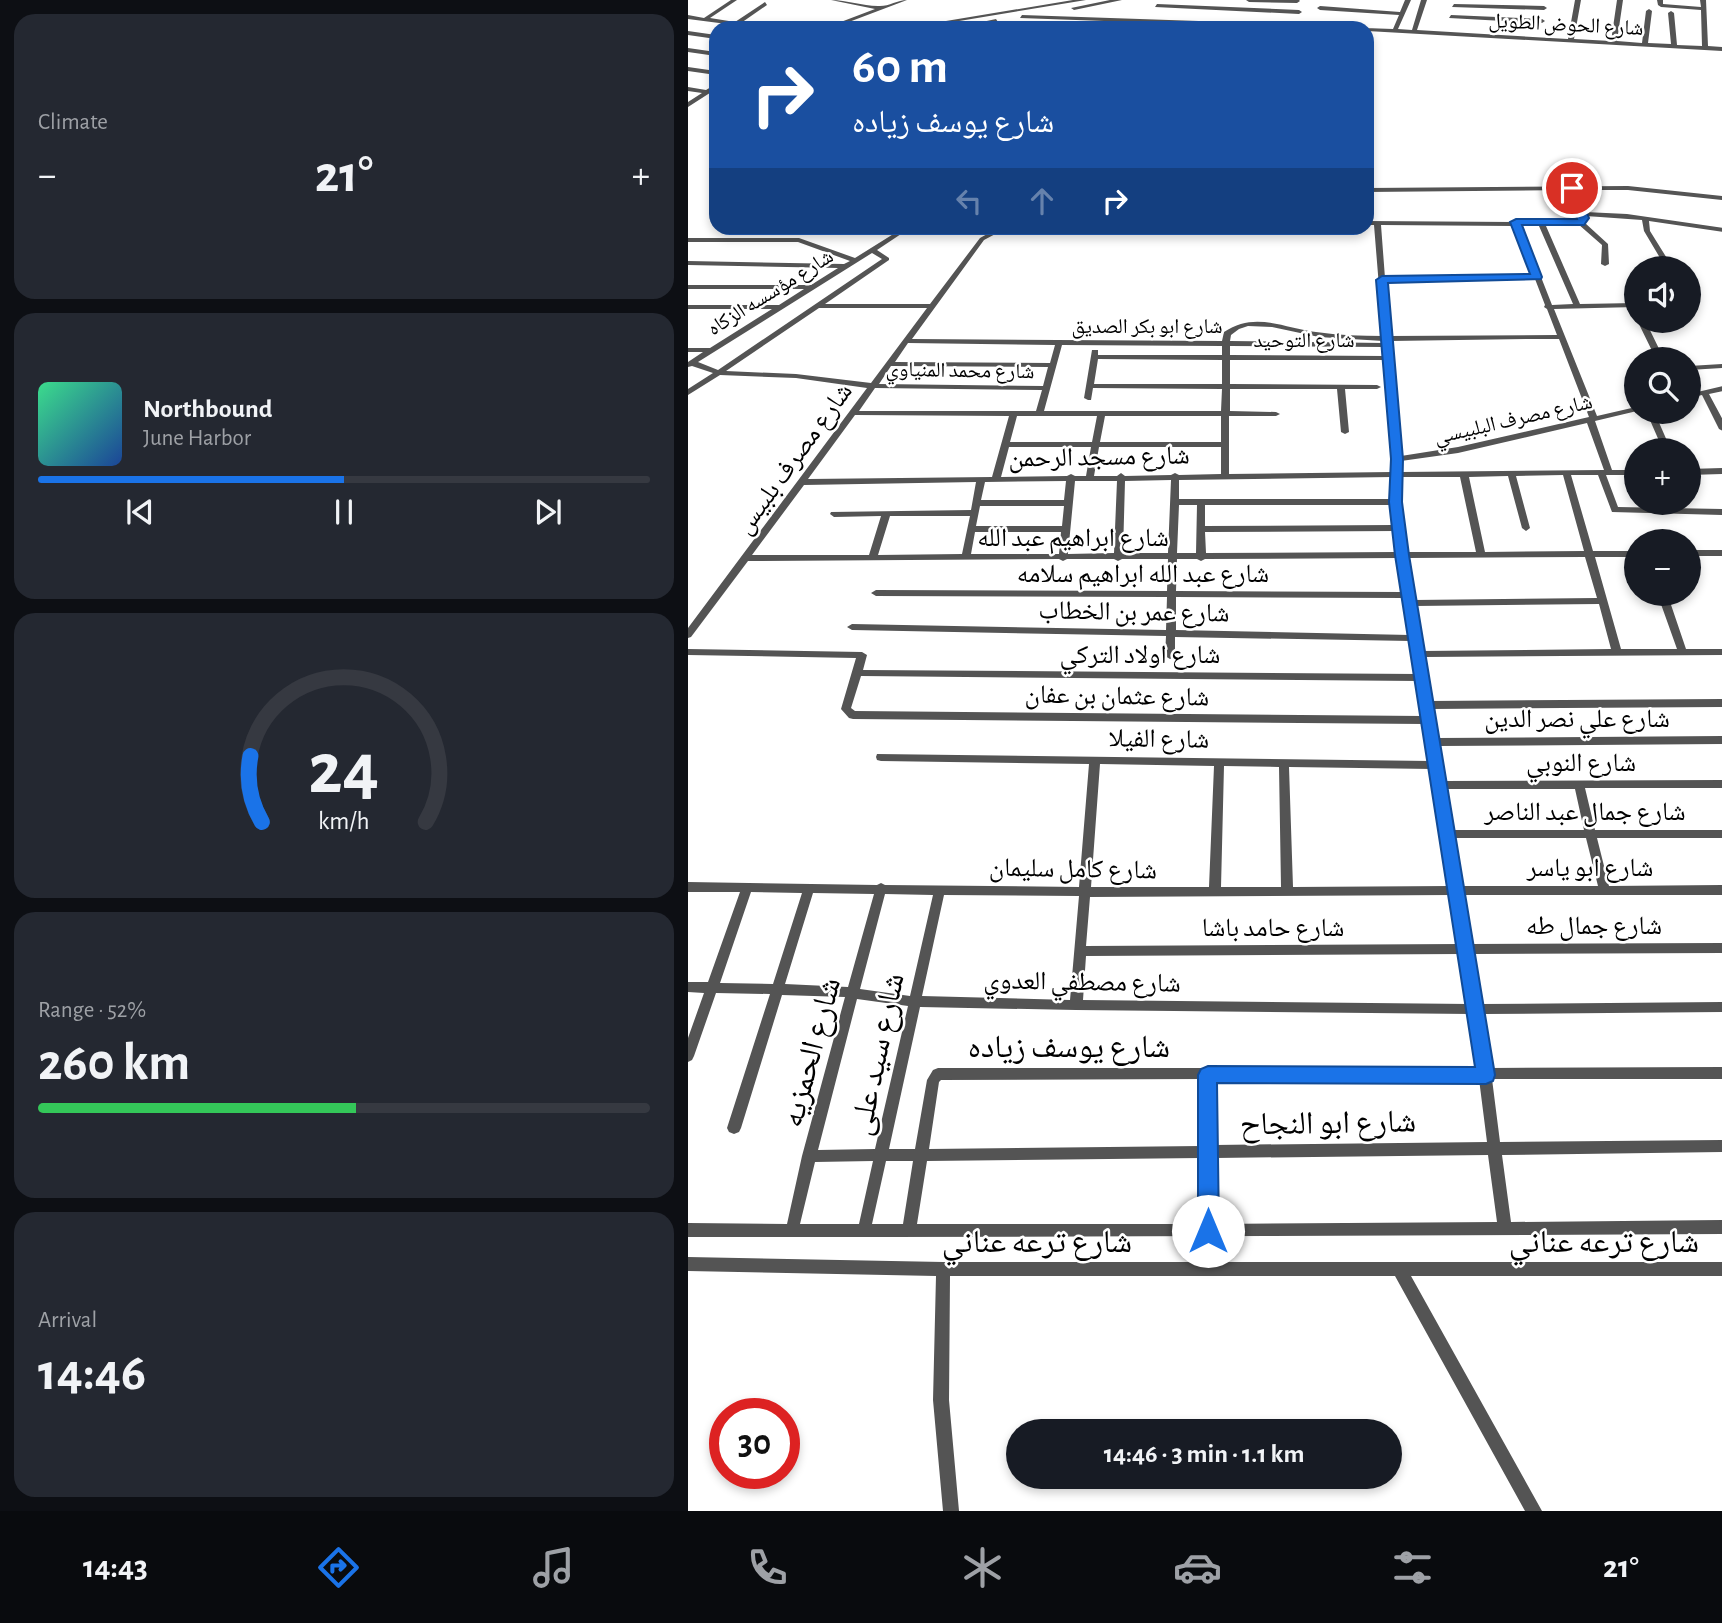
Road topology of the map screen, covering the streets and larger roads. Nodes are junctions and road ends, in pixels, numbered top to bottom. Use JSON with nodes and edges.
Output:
{"nodes":[{"id":1,"x":734,"y":0,"type":"edge"},
{"id":2,"x":834,"y":0,"type":"edge"},
{"id":3,"x":904,"y":0,"type":"edge"},
{"id":4,"x":1083,"y":0,"type":"edge"},
{"id":5,"x":1119,"y":0,"type":"edge"},
{"id":6,"x":1205,"y":0,"type":"edge"},
{"id":7,"x":1249,"y":0,"type":"edge"},
{"id":8,"x":1320,"y":0,"type":"edge"},
{"id":9,"x":1350,"y":0,"type":"edge"},
{"id":10,"x":1378,"y":0,"type":"edge"},
{"id":11,"x":1408,"y":0,"type":"edge"},
{"id":12,"x":1424,"y":0,"type":"edge"},
{"id":13,"x":1546,"y":0,"type":"edge"},
{"id":14,"x":1578,"y":0,"type":"edge"},
{"id":15,"x":1620,"y":0,"type":"edge"},
{"id":16,"x":1660,"y":0,"type":"edge"},
{"id":17,"x":1703,"y":0,"type":"edge"},
{"id":18,"x":1297,"y":1,"type":"edge"},
{"id":19,"x":1454,"y":3,"type":"edge"},
{"id":20,"x":766,"y":4,"type":"dead end"},
{"id":21,"x":1157,"y":6,"type":"dead end"},
{"id":22,"x":881,"y":8,"type":"junction"},
{"id":23,"x":1203,"y":8,"type":"junction"},
{"id":24,"x":1320,"y":8,"type":"junction"},
{"id":25,"x":1544,"y":8,"type":"junction"},
{"id":26,"x":1703,"y":9,"type":"junction"},
{"id":27,"x":1349,"y":10,"type":"junction"},
{"id":28,"x":1649,"y":11,"type":"dead end"},
{"id":29,"x":1299,"y":12,"type":"junction"},
{"id":30,"x":1374,"y":12,"type":"junction"},
{"id":31,"x":1672,"y":13,"type":"dead end"},
{"id":32,"x":1402,"y":14,"type":"junction"},
{"id":33,"x":1022,"y":17,"type":"junction"},
{"id":34,"x":1450,"y":17,"type":"junction"},
{"id":35,"x":689,"y":18,"type":"edge"},
{"id":36,"x":1482,"y":18,"type":"junction"},
{"id":37,"x":706,"y":19,"type":"junction"},
{"id":38,"x":1088,"y":19,"type":"joint"},
{"id":39,"x":722,"y":21,"type":"edge"},
{"id":40,"x":740,"y":21,"type":"edge"},
{"id":41,"x":847,"y":21,"type":"edge"},
{"id":42,"x":951,"y":21,"type":"edge"},
{"id":43,"x":998,"y":21,"type":"edge"},
{"id":44,"x":1161,"y":21,"type":"edge"},
{"id":45,"x":1198,"y":21,"type":"edge"},
{"id":46,"x":1300,"y":21,"type":"edge"},
{"id":47,"x":1320,"y":21,"type":"edge"},
{"id":48,"x":1371,"y":21,"type":"edge"},
{"id":49,"x":1543,"y":21,"type":"junction"},
{"id":50,"x":1374,"y":29,"type":"edge"},
{"id":51,"x":1395,"y":30,"type":"junction"},
{"id":52,"x":1414,"y":31,"type":"junction"},
{"id":53,"x":688,"y":33,"type":"edge"},
{"id":54,"x":1445,"y":33,"type":"junction"},
{"id":55,"x":1478,"y":35,"type":"junction"},
{"id":56,"x":709,"y":36,"type":"edge"},
{"id":57,"x":1540,"y":38,"type":"junction"},
{"id":58,"x":1571,"y":40,"type":"junction"},
{"id":59,"x":1614,"y":42,"type":"junction"},
{"id":60,"x":1645,"y":44,"type":"junction"},
{"id":61,"x":1674,"y":46,"type":"junction"},
{"id":62,"x":1705,"y":48,"type":"junction"},
{"id":63,"x":1722,"y":49,"type":"edge"},
{"id":64,"x":688,"y":50,"type":"edge"},
{"id":65,"x":709,"y":53,"type":"edge"},
{"id":66,"x":688,"y":69,"type":"edge"},
{"id":67,"x":709,"y":72,"type":"edge"},
{"id":68,"x":688,"y":89,"type":"edge"},
{"id":69,"x":709,"y":90,"type":"edge"},
{"id":70,"x":706,"y":92,"type":"junction"},
{"id":71,"x":688,"y":105,"type":"edge"},
{"id":72,"x":1374,"y":190,"type":"edge"},
{"id":73,"x":1573,"y":191,"type":"junction"},
{"id":74,"x":1722,"y":198,"type":"edge"},
{"id":75,"x":1581,"y":210,"type":"junction"},
{"id":76,"x":1645,"y":219,"type":"junction"},
{"id":77,"x":1516,"y":222,"type":"junction"},
{"id":78,"x":1580,"y":222,"type":"junction"},
{"id":79,"x":1374,"y":223,"type":"edge"},
{"id":80,"x":1541,"y":223,"type":"junction"},
{"id":81,"x":1722,"y":230,"type":"edge"},
{"id":82,"x":1374,"y":234,"type":"edge"},
{"id":83,"x":895,"y":235,"type":"edge"},
{"id":84,"x":986,"y":235,"type":"edge"},
{"id":85,"x":688,"y":240,"type":"edge"},
{"id":86,"x":869,"y":251,"type":"junction"},
{"id":87,"x":1663,"y":256,"type":"edge"},
{"id":88,"x":855,"y":260,"type":"junction"},
{"id":89,"x":688,"y":263,"type":"edge"},
{"id":90,"x":1605,"y":264,"type":"dead end"},
{"id":91,"x":844,"y":266,"type":"junction"},
{"id":92,"x":1537,"y":277,"type":"junction"},
{"id":93,"x":1382,"y":280,"type":"junction"},
{"id":94,"x":688,"y":287,"type":"edge"},
{"id":95,"x":809,"y":287,"type":"junction"},
{"id":96,"x":817,"y":306,"type":"junction"},
{"id":97,"x":931,"y":306,"type":"junction"},
{"id":98,"x":1577,"y":306,"type":"junction"},
{"id":99,"x":688,"y":307,"type":"edge"},
{"id":100,"x":781,"y":307,"type":"junction"},
{"id":101,"x":1548,"y":307,"type":"junction"},
{"id":102,"x":1624,"y":307,"type":"edge"},
{"id":103,"x":1560,"y":337,"type":"junction"},
{"id":104,"x":905,"y":341,"type":"junction"},
{"id":105,"x":1387,"y":341,"type":"junction"},
{"id":106,"x":1059,"y":342,"type":"junction"},
{"id":107,"x":1096,"y":343,"type":"junction"},
{"id":108,"x":1226,"y":344,"type":"junction"},
{"id":109,"x":688,"y":350,"type":"edge"},
{"id":110,"x":712,"y":350,"type":"junction"},
{"id":111,"x":1094,"y":357,"type":"junction"},
{"id":112,"x":1226,"y":358,"type":"junction"},
{"id":113,"x":1389,"y":358,"type":"junction"},
{"id":114,"x":690,"y":364,"type":"edge"},
{"id":115,"x":889,"y":364,"type":"junction"},
{"id":116,"x":1053,"y":365,"type":"junction"},
{"id":117,"x":1722,"y":366,"type":"edge"},
{"id":118,"x":1701,"y":367,"type":"edge"},
{"id":119,"x":720,"y":373,"type":"junction"},
{"id":120,"x":872,"y":386,"type":"junction"},
{"id":121,"x":1090,"y":386,"type":"junction"},
{"id":122,"x":1225,"y":386,"type":"junction"},
{"id":123,"x":1341,"y":387,"type":"junction"},
{"id":124,"x":1377,"y":387,"type":"dead end"},
{"id":125,"x":1047,"y":388,"type":"junction"},
{"id":126,"x":1722,"y":388,"type":"edge"},
{"id":127,"x":1705,"y":392,"type":"junction"},
{"id":128,"x":688,"y":393,"type":"edge"},
{"id":129,"x":1701,"y":393,"type":"edge"},
{"id":130,"x":1088,"y":398,"type":"dead end"},
{"id":131,"x":1624,"y":411,"type":"edge"},
{"id":132,"x":852,"y":413,"type":"junction"},
{"id":133,"x":1014,"y":413,"type":"junction"},
{"id":134,"x":1039,"y":414,"type":"junction"},
{"id":135,"x":1101,"y":414,"type":"junction"},
{"id":136,"x":1225,"y":414,"type":"junction"},
{"id":137,"x":1276,"y":414,"type":"dead end"},
{"id":138,"x":1592,"y":419,"type":"junction"},
{"id":139,"x":1722,"y":429,"type":"edge"},
{"id":140,"x":1345,"y":432,"type":"dead end"},
{"id":141,"x":1005,"y":444,"type":"junction"},
{"id":142,"x":1096,"y":444,"type":"junction"},
{"id":143,"x":1225,"y":445,"type":"junction"},
{"id":144,"x":1397,"y":459,"type":"junction"},
{"id":145,"x":1722,"y":471,"type":"edge"},
{"id":146,"x":1566,"y":472,"type":"junction"},
{"id":147,"x":1605,"y":472,"type":"junction"},
{"id":148,"x":1624,"y":472,"type":"edge"},
{"id":149,"x":1701,"y":472,"type":"edge"},
{"id":150,"x":1464,"y":473,"type":"junction"},
{"id":151,"x":1511,"y":473,"type":"junction"},
{"id":152,"x":1396,"y":474,"type":"junction"},
{"id":153,"x":1225,"y":475,"type":"junction"},
{"id":154,"x":1121,"y":476,"type":"junction"},
{"id":155,"x":1175,"y":476,"type":"junction"},
{"id":156,"x":1071,"y":477,"type":"junction"},
{"id":157,"x":1090,"y":477,"type":"junction"},
{"id":158,"x":981,"y":478,"type":"junction"},
{"id":159,"x":996,"y":478,"type":"junction"},
{"id":160,"x":802,"y":482,"type":"junction"},
{"id":161,"x":1174,"y":502,"type":"junction"},
{"id":162,"x":1201,"y":502,"type":"junction"},
{"id":163,"x":1396,"y":502,"type":"junction"},
{"id":164,"x":1068,"y":503,"type":"junction"},
{"id":165,"x":975,"y":508,"type":"junction"},
{"id":166,"x":1722,"y":512,"type":"edge"},
{"id":167,"x":834,"y":514,"type":"dead end"},
{"id":168,"x":886,"y":514,"type":"junction"},
{"id":169,"x":1399,"y":528,"type":"junction"},
{"id":170,"x":1526,"y":528,"type":"dead end"},
{"id":171,"x":972,"y":529,"type":"junction"},
{"id":172,"x":1066,"y":529,"type":"junction"},
{"id":173,"x":1201,"y":529,"type":"junction"},
{"id":174,"x":1701,"y":553,"type":"edge"},
{"id":175,"x":1720,"y":553,"type":"edge"},
{"id":176,"x":1589,"y":554,"type":"junction"},
{"id":177,"x":1624,"y":554,"type":"edge"},
{"id":178,"x":1402,"y":555,"type":"junction"},
{"id":179,"x":1481,"y":555,"type":"junction"},
{"id":180,"x":745,"y":558,"type":"junction"},
{"id":181,"x":872,"y":558,"type":"junction"},
{"id":182,"x":966,"y":558,"type":"junction"},
{"id":183,"x":1063,"y":558,"type":"junction"},
{"id":184,"x":1118,"y":558,"type":"junction"},
{"id":185,"x":1173,"y":558,"type":"junction"},
{"id":186,"x":1201,"y":558,"type":"junction"},
{"id":187,"x":1722,"y":564,"type":"edge"},
{"id":188,"x":876,"y":593,"type":"dead end"},
{"id":189,"x":1172,"y":594,"type":"junction"},
{"id":190,"x":1410,"y":599,"type":"junction"},
{"id":191,"x":1602,"y":601,"type":"junction"},
{"id":192,"x":1667,"y":606,"type":"edge"},
{"id":193,"x":852,"y":627,"type":"dead end"},
{"id":194,"x":1171,"y":633,"type":"junction"},
{"id":195,"x":688,"y":635,"type":"edge"},
{"id":196,"x":1415,"y":638,"type":"junction"},
{"id":197,"x":688,"y":652,"type":"edge"},
{"id":198,"x":1722,"y":652,"type":"edge"},
{"id":199,"x":1617,"y":653,"type":"junction"},
{"id":200,"x":1683,"y":653,"type":"junction"},
{"id":201,"x":1418,"y":654,"type":"junction"},
{"id":202,"x":1170,"y":656,"type":"dead end"},
{"id":203,"x":858,"y":673,"type":"junction"},
{"id":204,"x":1422,"y":678,"type":"junction"},
{"id":205,"x":1722,"y":703,"type":"edge"},
{"id":206,"x":1427,"y":705,"type":"junction"},
{"id":207,"x":1429,"y":720,"type":"junction"},
{"id":208,"x":1722,"y":740,"type":"edge"},
{"id":209,"x":1433,"y":742,"type":"junction"},
{"id":210,"x":881,"y":757,"type":"dead end"},
{"id":211,"x":1095,"y":760,"type":"junction"},
{"id":212,"x":1219,"y":762,"type":"junction"},
{"id":213,"x":1284,"y":763,"type":"junction"},
{"id":214,"x":1436,"y":765,"type":"junction"},
{"id":215,"x":1579,"y":784,"type":"junction"},
{"id":216,"x":1722,"y":784,"type":"edge"},
{"id":217,"x":1440,"y":785,"type":"junction"},
{"id":218,"x":1448,"y":834,"type":"junction"},
{"id":219,"x":1591,"y":834,"type":"junction"},
{"id":220,"x":1722,"y":834,"type":"edge"},
{"id":221,"x":688,"y":887,"type":"edge"},
{"id":222,"x":747,"y":888,"type":"junction"},
{"id":223,"x":881,"y":888,"type":"junction"},
{"id":224,"x":809,"y":889,"type":"junction"},
{"id":225,"x":940,"y":889,"type":"junction"},
{"id":226,"x":1457,"y":889,"type":"junction"},
{"id":227,"x":1604,"y":890,"type":"junction"},
{"id":228,"x":1722,"y":890,"type":"edge"},
{"id":229,"x":1215,"y":891,"type":"junction"},
{"id":230,"x":1287,"y":891,"type":"junction"},
{"id":231,"x":1085,"y":892,"type":"junction"},
{"id":232,"x":1466,"y":948,"type":"junction"},
{"id":233,"x":1722,"y":948,"type":"edge"},
{"id":234,"x":1081,"y":951,"type":"junction"},
{"id":235,"x":688,"y":987,"type":"edge"},
{"id":236,"x":713,"y":987,"type":"junction"},
{"id":237,"x":778,"y":989,"type":"junction"},
{"id":238,"x":854,"y":994,"type":"junction"},
{"id":239,"x":915,"y":1001,"type":"junction"},
{"id":240,"x":1076,"y":1004,"type":"junction"},
{"id":241,"x":1722,"y":1007,"type":"edge"},
{"id":242,"x":1476,"y":1009,"type":"junction"},
{"id":243,"x":688,"y":1056,"type":"edge"},
{"id":244,"x":1722,"y":1073,"type":"edge"},
{"id":245,"x":1208,"y":1075,"type":"junction"},
{"id":246,"x":1486,"y":1075,"type":"junction"},
{"id":247,"x":734,"y":1128,"type":"dead end"},
{"id":248,"x":1722,"y":1146,"type":"edge"},
{"id":249,"x":1495,"y":1147,"type":"junction"},
{"id":250,"x":1208,"y":1151,"type":"junction"},
{"id":251,"x":921,"y":1155,"type":"junction"},
{"id":252,"x":809,"y":1156,"type":"junction"},
{"id":253,"x":881,"y":1156,"type":"junction"},
{"id":254,"x":1722,"y":1227,"type":"edge"},
{"id":255,"x":688,"y":1230,"type":"edge"},
{"id":256,"x":792,"y":1230,"type":"junction"},
{"id":257,"x":864,"y":1230,"type":"junction"},
{"id":258,"x":909,"y":1230,"type":"junction"},
{"id":259,"x":1505,"y":1230,"type":"junction"},
{"id":260,"x":1208,"y":1231,"type":"junction"},
{"id":261,"x":688,"y":1264,"type":"edge"},
{"id":262,"x":943,"y":1269,"type":"junction"},
{"id":263,"x":1399,"y":1269,"type":"junction"},
{"id":264,"x":1722,"y":1269,"type":"edge"},
{"id":265,"x":950,"y":1511,"type":"edge"},
{"id":266,"x":1534,"y":1511,"type":"edge"}],
"edges":[{"from":1,"to":37,"type":"street"},
{"from":2,"to":22,"type":"street"},
{"from":3,"to":22,"type":"street"},
{"from":4,"to":42,"type":"street"},
{"from":5,"to":33,"type":"street"},
{"from":6,"to":23,"type":"street"},
{"from":7,"to":18,"type":"street"},
{"from":8,"to":24,"type":"street"},
{"from":9,"to":27,"type":"street"},
{"from":10,"to":30,"type":"street"},
{"from":11,"to":32,"type":"street"},
{"from":12,"to":52,"type":"street"},
{"from":13,"to":25,"type":"street"},
{"from":14,"to":58,"type":"street"},
{"from":15,"to":59,"type":"street"},
{"from":16,"to":26,"type":"street"},
{"from":17,"to":26,"type":"street"},
{"from":18,"to":29,"type":"street"},
{"from":19,"to":25,"type":"street"},
{"from":19,"to":34,"type":"street"},
{"from":20,"to":40,"type":"street"},
{"from":21,"to":23,"type":"street"},
{"from":22,"to":41,"type":"street"},
{"from":23,"to":29,"type":"street"},
{"from":23,"to":45,"type":"street"},
{"from":24,"to":27,"type":"street"},
{"from":24,"to":47,"type":"street"},
{"from":25,"to":49,"type":"street"},
{"from":26,"to":62,"type":"street"},
{"from":27,"to":30,"type":"street"},
{"from":28,"to":60,"type":"street"},
{"from":29,"to":46,"type":"street"},
{"from":30,"to":32,"type":"street"},
{"from":30,"to":48,"type":"street"},
{"from":31,"to":61,"type":"street"},
{"from":32,"to":51,"type":"street"},
{"from":33,"to":38,"type":"street"},
{"from":33,"to":43,"type":"street"},
{"from":34,"to":36,"type":"street"},
{"from":34,"to":54,"type":"street"},
{"from":35,"to":37,"type":"street"},
{"from":36,"to":49,"type":"street"},
{"from":36,"to":55,"type":"street"},
{"from":37,"to":39,"type":"street"},
{"from":38,"to":44,"type":"street"},
{"from":49,"to":57,"type":"street"},
{"from":50,"to":51,"type":"street","name":"شارع الحوض الطويل"},
{"from":51,"to":52,"type":"street","name":"شارع الحوض الطويل"},
{"from":52,"to":54,"type":"street","name":"شارع الحوض الطويل"},
{"from":53,"to":56,"type":"street"},
{"from":54,"to":55,"type":"street","name":"شارع الحوض الطويل"},
{"from":55,"to":57,"type":"street","name":"شارع الحوض الطويل"},
{"from":57,"to":58,"type":"street","name":"شارع الحوض الطويل"},
{"from":58,"to":59,"type":"street","name":"شارع الحوض الطويل"},
{"from":59,"to":60,"type":"street","name":"شارع الحوض الطويل"},
{"from":60,"to":61,"type":"street","name":"شارع الحوض الطويل"},
{"from":61,"to":62,"type":"street","name":"شارع الحوض الطويل"},
{"from":62,"to":63,"type":"street","name":"شارع الحوض الطويل"},
{"from":64,"to":65,"type":"street"},
{"from":66,"to":67,"type":"street"},
{"from":68,"to":70,"type":"street"},
{"from":69,"to":70,"type":"street"},
{"from":70,"to":71,"type":"street"},
{"from":72,"to":73,"type":"street"},
{"from":73,"to":74,"type":"street"},
{"from":73,"to":75,"type":"street"},
{"from":75,"to":76,"type":"street"},
{"from":75,"to":78,"type":"street"},
{"from":76,"to":81,"type":"street"},
{"from":76,"to":87,"type":"street"},
{"from":77,"to":79,"type":"street"},
{"from":77,"to":80,"type":"street"},
{"from":77,"to":92,"type":"street"},
{"from":78,"to":80,"type":"street"},
{"from":78,"to":90,"type":"street"},
{"from":80,"to":98,"type":"street"},
{"from":82,"to":93,"type":"street"},
{"from":83,"to":86,"type":"street","name":"شارع مؤسسه الزكاه"},
{"from":84,"to":97,"type":"street","name":"شارع مصرف بلبيس"},
{"from":85,"to":88,"type":"street"},
{"from":86,"to":88,"type":"street","name":"شارع مؤسسه الزكاه"},
{"from":86,"to":96,"type":"street"},
{"from":88,"to":91,"type":"street","name":"شارع مؤسسه الزكاه"},
{"from":89,"to":91,"type":"street"},
{"from":91,"to":95,"type":"street","name":"شارع مؤسسه الزكاه"},
{"from":92,"to":93,"type":"street"},
{"from":92,"to":101,"type":"street"},
{"from":93,"to":105,"type":"street"},
{"from":94,"to":95,"type":"street"},
{"from":95,"to":100,"type":"street","name":"شارع مؤسسه الزكاه"},
{"from":96,"to":97,"type":"street"},
{"from":96,"to":119,"type":"street"},
{"from":97,"to":104,"type":"street","name":"شارع مصرف بلبيس"},
{"from":98,"to":101,"type":"street"},
{"from":98,"to":102,"type":"street"},
{"from":99,"to":100,"type":"street"},
{"from":100,"to":110,"type":"street","name":"شارع مؤسسه الزكاه"},
{"from":101,"to":103,"type":"street"},
{"from":103,"to":105,"type":"street"},
{"from":103,"to":138,"type":"street"},
{"from":104,"to":106,"type":"street","name":"شارع ابو بكر الصديق"},
{"from":104,"to":115,"type":"street","name":"شارع مصرف بلبيس"},
{"from":105,"to":108,"type":"street","name":"شارع ابو بكر الصديق"},
{"from":105,"to":108,"type":"street"},
{"from":105,"to":113,"type":"street"},
{"from":106,"to":107,"type":"street","name":"شارع ابو بكر الصديق"},
{"from":106,"to":116,"type":"street"},
{"from":107,"to":108,"type":"street","name":"شارع ابو بكر الصديق"},
{"from":107,"to":111,"type":"street"},
{"from":108,"to":112,"type":"street"},
{"from":109,"to":110,"type":"street"},
{"from":110,"to":114,"type":"street","name":"شارع مؤسسه الزكاه"},
{"from":111,"to":112,"type":"street","name":"شارع التوحيد"},
{"from":111,"to":121,"type":"street"},
{"from":112,"to":113,"type":"street","name":"شارع التوحيد"},
{"from":112,"to":122,"type":"street"},
{"from":113,"to":144,"type":"street"},
{"from":114,"to":119,"type":"street","name":"شارع محمد المنياوي"},
{"from":115,"to":116,"type":"street"},
{"from":115,"to":120,"type":"street","name":"شارع مصرف بلبيس"},
{"from":116,"to":125,"type":"street"},
{"from":117,"to":118,"type":"street"},
{"from":119,"to":120,"type":"street","name":"شارع محمد المنياوي"},
{"from":119,"to":128,"type":"street"},
{"from":120,"to":125,"type":"street","name":"شارع محمد المنياوي"},
{"from":120,"to":132,"type":"street","name":"شارع مصرف بلبيس"},
{"from":121,"to":122,"type":"street"},
{"from":121,"to":130,"type":"street"},
{"from":122,"to":123,"type":"street"},
{"from":122,"to":136,"type":"street"},
{"from":123,"to":124,"type":"street"},
{"from":123,"to":140,"type":"street"},
{"from":125,"to":134,"type":"street"},
{"from":126,"to":127,"type":"street"},
{"from":127,"to":129,"type":"street"},
{"from":127,"to":139,"type":"street"},
{"from":131,"to":138,"type":"street","name":"شارع مصرف البلبيسي"},
{"from":132,"to":133,"type":"street"},
{"from":132,"to":160,"type":"street","name":"شارع مصرف بلبيس"},
{"from":133,"to":134,"type":"street"},
{"from":133,"to":141,"type":"street"},
{"from":134,"to":135,"type":"street"},
{"from":135,"to":136,"type":"street"},
{"from":135,"to":142,"type":"street"},
{"from":136,"to":137,"type":"street"},
{"from":136,"to":143,"type":"street"},
{"from":138,"to":144,"type":"street","name":"شارع مصرف البلبيسي"},
{"from":138,"to":147,"type":"street"},
{"from":141,"to":142,"type":"street"},
{"from":141,"to":159,"type":"street"},
{"from":142,"to":143,"type":"street"},
{"from":142,"to":157,"type":"street"},
{"from":143,"to":153,"type":"street"},
{"from":144,"to":152,"type":"street"},
{"from":145,"to":149,"type":"street"},
{"from":146,"to":147,"type":"street","name":"شارع مسجد الرحمن"},
{"from":146,"to":151,"type":"street","name":"شارع مسجد الرحمن"},
{"from":146,"to":176,"type":"street"},
{"from":147,"to":148,"type":"street","name":"شارع مسجد الرحمن"},
{"from":147,"to":166,"type":"street"},
{"from":150,"to":151,"type":"street","name":"شارع مسجد الرحمن"},
{"from":150,"to":152,"type":"street","name":"شارع مسجد الرحمن"},
{"from":150,"to":179,"type":"street"},
{"from":151,"to":170,"type":"street"},
{"from":152,"to":153,"type":"street","name":"شارع مسجد الرحمن"},
{"from":152,"to":163,"type":"street"},
{"from":153,"to":155,"type":"street","name":"شارع مسجد الرحمن"},
{"from":154,"to":155,"type":"street","name":"شارع مسجد الرحمن"},
{"from":154,"to":157,"type":"street","name":"شارع مسجد الرحمن"},
{"from":154,"to":184,"type":"street"},
{"from":155,"to":161,"type":"street"},
{"from":156,"to":157,"type":"street","name":"شارع مسجد الرحمن"},
{"from":156,"to":159,"type":"street","name":"شارع مسجد الرحمن"},
{"from":156,"to":164,"type":"street"},
{"from":158,"to":159,"type":"street","name":"شارع مسجد الرحمن"},
{"from":158,"to":160,"type":"street","name":"شارع مسجد الرحمن"},
{"from":158,"to":165,"type":"street"},
{"from":160,"to":180,"type":"street","name":"شارع مصرف بلبيس"},
{"from":161,"to":162,"type":"street"},
{"from":161,"to":185,"type":"street"},
{"from":162,"to":163,"type":"street"},
{"from":162,"to":173,"type":"street"},
{"from":163,"to":169,"type":"street"},
{"from":164,"to":165,"type":"street"},
{"from":164,"to":172,"type":"street"},
{"from":165,"to":168,"type":"street"},
{"from":165,"to":171,"type":"street"},
{"from":167,"to":168,"type":"street"},
{"from":168,"to":181,"type":"street"},
{"from":169,"to":173,"type":"street"},
{"from":169,"to":178,"type":"street"},
{"from":171,"to":172,"type":"street"},
{"from":171,"to":182,"type":"street"},
{"from":172,"to":183,"type":"street"},
{"from":173,"to":186,"type":"street"},
{"from":174,"to":175,"type":"street"},
{"from":175,"to":187,"type":"street"},
{"from":176,"to":177,"type":"street","name":"شارع ابراهيم عبد الله"},
{"from":176,"to":179,"type":"street","name":"شارع ابراهيم عبد الله"},
{"from":176,"to":191,"type":"street"},
{"from":178,"to":179,"type":"street","name":"شارع ابراهيم عبد الله"},
{"from":178,"to":186,"type":"street","name":"شارع ابراهيم عبد الله"},
{"from":178,"to":190,"type":"street"},
{"from":180,"to":181,"type":"street","name":"شارع ابراهيم عبد الله"},
{"from":180,"to":195,"type":"street","name":"شارع مصرف بلبيس"},
{"from":181,"to":182,"type":"street","name":"شارع ابراهيم عبد الله"},
{"from":182,"to":183,"type":"street","name":"شارع ابراهيم عبد الله"},
{"from":183,"to":184,"type":"street","name":"شارع ابراهيم عبد الله"},
{"from":184,"to":185,"type":"street","name":"شارع ابراهيم عبد الله"},
{"from":185,"to":186,"type":"street","name":"شارع ابراهيم عبد الله"},
{"from":185,"to":189,"type":"street"},
{"from":188,"to":189,"type":"street","name":"شارع عبد الله ابراهيم سلامه"},
{"from":189,"to":190,"type":"street","name":"شارع عبد الله ابراهيم سلامه"},
{"from":189,"to":194,"type":"street"},
{"from":190,"to":191,"type":"street","name":"شارع عبد الله ابراهيم سلامه"},
{"from":190,"to":196,"type":"street"},
{"from":191,"to":199,"type":"street"},
{"from":192,"to":200,"type":"street"},
{"from":193,"to":194,"type":"street","name":"شارع عمر بن الخطاب"},
{"from":194,"to":196,"type":"street","name":"شارع عمر بن الخطاب"},
{"from":194,"to":202,"type":"street"},
{"from":196,"to":201,"type":"street"},
{"from":197,"to":203,"type":"street"},
{"from":198,"to":200,"type":"street"},
{"from":199,"to":200,"type":"street"},
{"from":199,"to":201,"type":"street"},
{"from":201,"to":204,"type":"street"},
{"from":203,"to":204,"type":"street","name":"شارع اولاد التركي"},
{"from":203,"to":207,"type":"street","name":"شارع عثمان بن عفان"},
{"from":204,"to":206,"type":"street"},
{"from":205,"to":206,"type":"street"},
{"from":206,"to":207,"type":"street"},
{"from":207,"to":209,"type":"street"},
{"from":208,"to":209,"type":"street","name":"شارع علي نصر الدين"},
{"from":209,"to":214,"type":"street"},
{"from":210,"to":211,"type":"street","name":"شارع الفيلا"},
{"from":211,"to":212,"type":"street","name":"شارع الفيلا"},
{"from":211,"to":231,"type":"street"},
{"from":212,"to":213,"type":"street","name":"شارع الفيلا"},
{"from":212,"to":229,"type":"street"},
{"from":213,"to":214,"type":"street","name":"شارع الفيلا"},
{"from":213,"to":230,"type":"street"},
{"from":214,"to":217,"type":"street"},
{"from":215,"to":216,"type":"street","name":"شارع النوبي"},
{"from":215,"to":217,"type":"street","name":"شارع النوبي"},
{"from":215,"to":219,"type":"street"},
{"from":217,"to":218,"type":"street"},
{"from":218,"to":219,"type":"street","name":"شارع جمال عبد الناصر"},
{"from":218,"to":226,"type":"street"},
{"from":219,"to":220,"type":"street","name":"شارع جمال عبد الناصر"},
{"from":219,"to":227,"type":"street"},
{"from":221,"to":222,"type":"street","name":"شارع كامل سليمان"},
{"from":222,"to":224,"type":"street","name":"شارع كامل سليمان"},
{"from":222,"to":236,"type":"street"},
{"from":223,"to":224,"type":"street","name":"شارع كامل سليمان"},
{"from":223,"to":225,"type":"street","name":"شارع كامل سليمان"},
{"from":223,"to":238,"type":"street","name":"شارع الحمزيه"},
{"from":224,"to":237,"type":"street"},
{"from":225,"to":231,"type":"street","name":"شارع كامل سليمان"},
{"from":225,"to":239,"type":"street","name":"شارع سيد على"},
{"from":226,"to":227,"type":"street","name":"شارع ابو ياسر"},
{"from":226,"to":230,"type":"street","name":"شارع كامل سليمان"},
{"from":226,"to":232,"type":"street"},
{"from":227,"to":228,"type":"street","name":"شارع ابو ياسر"},
{"from":229,"to":230,"type":"street","name":"شارع كامل سليمان"},
{"from":229,"to":231,"type":"street","name":"شارع كامل سليمان"},
{"from":231,"to":234,"type":"street"},
{"from":232,"to":233,"type":"street","name":"شارع جمال طه"},
{"from":232,"to":234,"type":"street","name":"شارع حامد باشا"},
{"from":232,"to":242,"type":"street"},
{"from":234,"to":240,"type":"street"},
{"from":235,"to":236,"type":"street","name":"شارع مصطفي العدوي"},
{"from":236,"to":237,"type":"street","name":"شارع مصطفي العدوي"},
{"from":236,"to":243,"type":"street"},
{"from":237,"to":238,"type":"street","name":"شارع مصطفي العدوي"},
{"from":237,"to":247,"type":"street"},
{"from":238,"to":239,"type":"street","name":"شارع مصطفي العدوي"},
{"from":238,"to":252,"type":"street","name":"شارع الحمزيه"},
{"from":239,"to":240,"type":"street","name":"شارع مصطفي العدوي"},
{"from":239,"to":253,"type":"street","name":"شارع سيد على"},
{"from":240,"to":242,"type":"street","name":"شارع مصطفي العدوي"},
{"from":241,"to":242,"type":"street","name":"شارع مصطفي العدوي"},
{"from":242,"to":246,"type":"street"},
{"from":244,"to":246,"type":"street","name":"شارع يوسف زياده"},
{"from":245,"to":246,"type":"street","name":"شارع يوسف زياده"},
{"from":245,"to":250,"type":"street"},
{"from":245,"to":251,"type":"street","name":"شارع يوسف زياده"},
{"from":246,"to":249,"type":"street"},
{"from":248,"to":249,"type":"street","name":"شارع ابو النجاح"},
{"from":249,"to":250,"type":"street","name":"شارع ابو النجاح"},
{"from":249,"to":259,"type":"street"},
{"from":250,"to":251,"type":"street","name":"شارع ابو النجاح"},
{"from":250,"to":260,"type":"street"},
{"from":251,"to":253,"type":"street","name":"شارع ابو النجاح"},
{"from":251,"to":258,"type":"street","name":"شارع يوسف زياده"},
{"from":252,"to":253,"type":"street","name":"شارع ابو النجاح"},
{"from":252,"to":256,"type":"street","name":"شارع الحمزيه"},
{"from":253,"to":257,"type":"street","name":"شارع سيد على"},
{"from":254,"to":259,"type":"street","name":"شارع ترعه عناني"},
{"from":255,"to":256,"type":"street","name":"شارع ترعه عناني"},
{"from":256,"to":257,"type":"street","name":"شارع ترعه عناني"},
{"from":257,"to":258,"type":"street","name":"شارع ترعه عناني"},
{"from":258,"to":260,"type":"street","name":"شارع ترعه عناني"},
{"from":259,"to":260,"type":"street","name":"شارع ترعه عناني"},
{"from":261,"to":262,"type":"street","name":"شارع ترعه عناني"},
{"from":262,"to":263,"type":"street","name":"شارع ترعه عناني"},
{"from":262,"to":265,"type":"street"},
{"from":263,"to":264,"type":"street","name":"شارع ترعه عناني"},
{"from":263,"to":266,"type":"street"}]}
